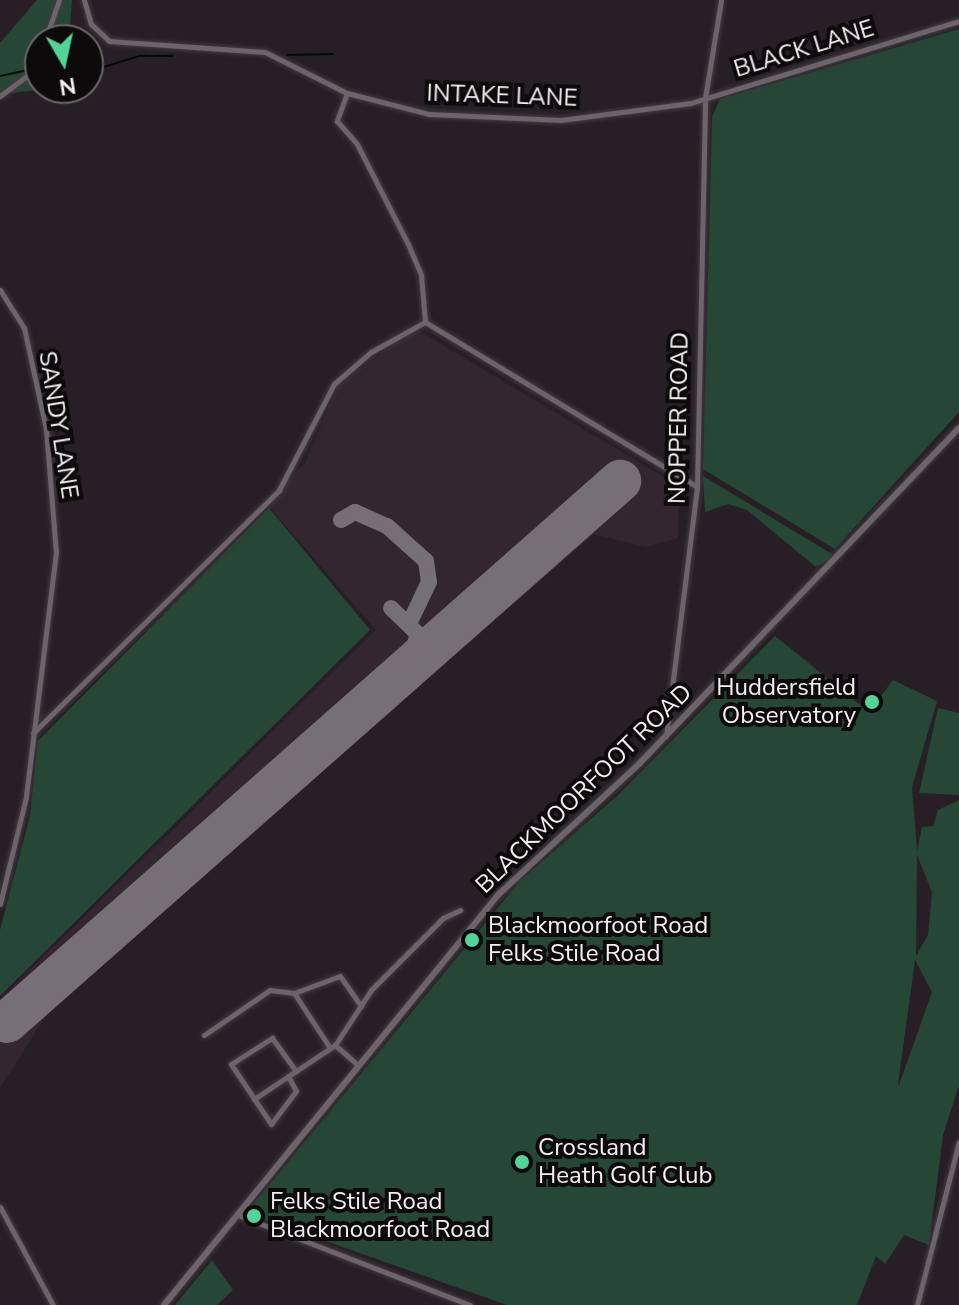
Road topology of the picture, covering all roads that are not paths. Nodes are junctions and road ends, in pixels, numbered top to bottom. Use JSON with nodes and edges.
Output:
{"nodes":[{"id":1,"x":59,"y":0,"type":"edge"},
{"id":2,"x":84,"y":0,"type":"edge"},
{"id":3,"x":721,"y":0,"type":"edge"},
{"id":4,"x":959,"y":21,"type":"edge"},
{"id":5,"x":51,"y":24,"type":"edge"},
{"id":6,"x":24,"y":78,"type":"edge"},
{"id":7,"x":347,"y":93,"type":"junction"},
{"id":8,"x":0,"y":96,"type":"edge"},
{"id":9,"x":705,"y":98,"type":"junction"},
{"id":10,"x":0,"y":290,"type":"edge"},
{"id":11,"x":425,"y":322,"type":"junction"},
{"id":12,"x":959,"y":428,"type":"edge"},
{"id":13,"x":697,"y":487,"type":"junction"},
{"id":14,"x":33,"y":733,"type":"junction"},
{"id":15,"x":666,"y":736,"type":"junction"},
{"id":16,"x":0,"y":904,"type":"edge"},
{"id":17,"x":460,"y":910,"type":"dead end"},
{"id":18,"x":294,"y":993,"type":"junction"},
{"id":19,"x":361,"y":1007,"type":"junction"},
{"id":20,"x":204,"y":1035,"type":"dead end"},
{"id":21,"x":332,"y":1047,"type":"junction"},
{"id":22,"x":357,"y":1064,"type":"junction"},
{"id":23,"x":296,"y":1071,"type":"junction"},
{"id":24,"x":288,"y":1076,"type":"junction"},
{"id":25,"x":254,"y":1099,"type":"junction"},
{"id":26,"x":959,"y":1142,"type":"edge"},
{"id":27,"x":0,"y":1207,"type":"edge"},
{"id":28,"x":238,"y":1215,"type":"junction"},
{"id":29,"x":53,"y":1305,"type":"edge"},
{"id":30,"x":164,"y":1305,"type":"edge"},
{"id":31,"x":470,"y":1305,"type":"edge"},
{"id":32,"x":917,"y":1305,"type":"edge"}],
"edges":[{"from":1,"to":5,"type":"street"},
{"from":2,"to":7,"type":"street","name":"INTAKE LANE"},
{"from":3,"to":9,"type":"street","name":"NOPPER ROAD"},
{"from":4,"to":9,"type":"street","name":"BLACK LANE"},
{"from":6,"to":8,"type":"street"},
{"from":7,"to":9,"type":"street","name":"INTAKE LANE"},
{"from":7,"to":11,"type":"street"},
{"from":9,"to":13,"type":"street","name":"NOPPER ROAD"},
{"from":10,"to":14,"type":"street","name":"SANDY LANE"},
{"from":11,"to":13,"type":"street"},
{"from":11,"to":14,"type":"street"},
{"from":12,"to":15,"type":"street","name":"BLACKMOORFOOT ROAD"},
{"from":13,"to":15,"type":"street","name":"NOPPER ROAD"},
{"from":14,"to":16,"type":"street","name":"SANDY LANE"},
{"from":15,"to":22,"type":"street","name":"BLACKMOORFOOT ROAD"},
{"from":17,"to":19,"type":"street"},
{"from":18,"to":19,"type":"street"},
{"from":18,"to":20,"type":"street"},
{"from":18,"to":21,"type":"street"},
{"from":19,"to":21,"type":"street"},
{"from":21,"to":22,"type":"street"},
{"from":21,"to":23,"type":"street"},
{"from":22,"to":28,"type":"street","name":"BLACKMOORFOOT ROAD"},
{"from":23,"to":24,"type":"street"},
{"from":23,"to":25,"type":"street"},
{"from":24,"to":25,"type":"street"},
{"from":24,"to":25,"type":"street"},
{"from":26,"to":32,"type":"street"},
{"from":27,"to":29,"type":"street"},
{"from":28,"to":30,"type":"street","name":"BLACKMOORFOOT ROAD"},
{"from":28,"to":31,"type":"street"}]}
